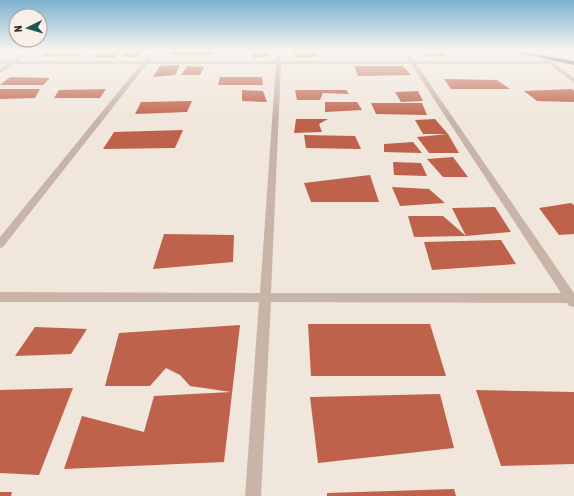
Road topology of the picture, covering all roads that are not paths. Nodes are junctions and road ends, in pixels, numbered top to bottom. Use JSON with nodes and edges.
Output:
{"nodes":[{"id":1,"x":137,"y":73,"type":"edge"},
{"id":2,"x":279,"y":73,"type":"edge"},
{"id":3,"x":419,"y":73,"type":"edge"},
{"id":4,"x":564,"y":73,"type":"edge"},
{"id":5,"x":574,"y":81,"type":"edge"},
{"id":6,"x":0,"y":244,"type":"edge"},
{"id":7,"x":0,"y":297,"type":"edge"},
{"id":8,"x":264,"y":297,"type":"junction"},
{"id":9,"x":573,"y":300,"type":"edge"},
{"id":10,"x":253,"y":496,"type":"edge"}],
"edges":[{"from":1,"to":6,"type":"street"},
{"from":2,"to":8,"type":"street"},
{"from":3,"to":9,"type":"street"},
{"from":4,"to":5,"type":"street"},
{"from":7,"to":8,"type":"street"},
{"from":8,"to":9,"type":"street"},
{"from":8,"to":10,"type":"street"}]}
